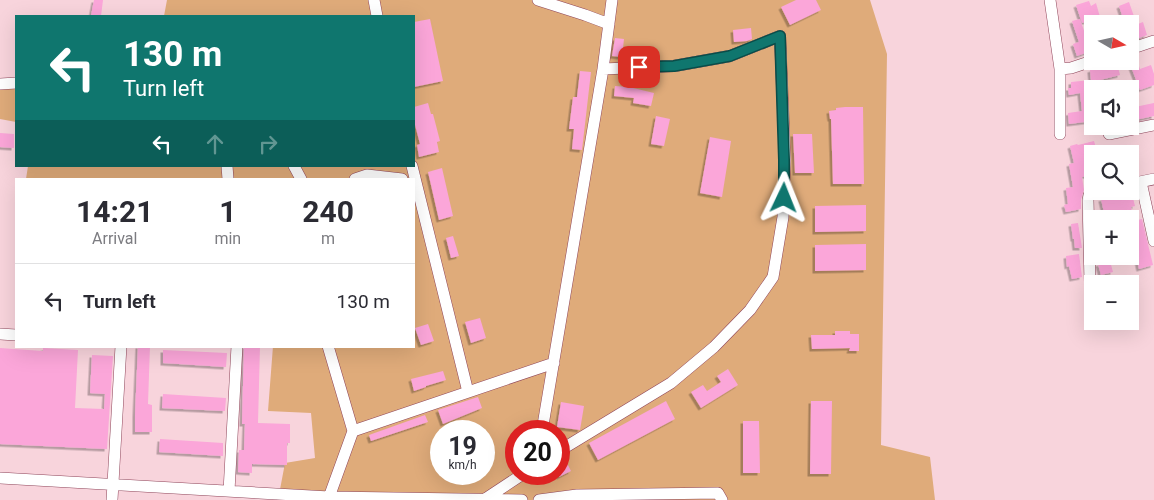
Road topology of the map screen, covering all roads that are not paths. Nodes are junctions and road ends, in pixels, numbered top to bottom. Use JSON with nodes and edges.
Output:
{"nodes":[{"id":1,"x":374,"y":0,"type":"edge"},
{"id":2,"x":538,"y":0,"type":"edge"},
{"id":3,"x":612,"y":0,"type":"edge"},
{"id":4,"x":1050,"y":0,"type":"edge"},
{"id":5,"x":377,"y":15,"type":"edge"},
{"id":6,"x":609,"y":24,"type":"junction"},
{"id":7,"x":1154,"y":41,"type":"edge"},
{"id":8,"x":1139,"y":46,"type":"edge"},
{"id":9,"x":1084,"y":64,"type":"edge"},
{"id":10,"x":603,"y":68,"type":"junction"},
{"id":11,"x":1060,"y":69,"type":"junction"},
{"id":12,"x":15,"y":83,"type":"edge"},
{"id":13,"x":0,"y":84,"type":"edge"},
{"id":14,"x":1154,"y":125,"type":"edge"},
{"id":15,"x":1139,"y":128,"type":"edge"},
{"id":16,"x":1060,"y":134,"type":"dead end"},
{"id":17,"x":366,"y":170,"type":"edge"},
{"id":18,"x":356,"y":178,"type":"edge"},
{"id":19,"x":398,"y":178,"type":"edge"},
{"id":20,"x":1154,"y":179,"type":"edge"},
{"id":21,"x":415,"y":180,"type":"edge"},
{"id":22,"x":1139,"y":182,"type":"edge"},
{"id":23,"x":1139,"y":195,"type":"edge"},
{"id":24,"x":1088,"y":200,"type":"edge"},
{"id":25,"x":1154,"y":241,"type":"edge"},
{"id":26,"x":1090,"y":275,"type":"edge"},
{"id":27,"x":0,"y":334,"type":"edge"},
{"id":28,"x":15,"y":335,"type":"edge"},
{"id":29,"x":121,"y":348,"type":"edge"},
{"id":30,"x":237,"y":348,"type":"edge"},
{"id":31,"x":329,"y":348,"type":"edge"},
{"id":32,"x":554,"y":363,"type":"junction"},
{"id":33,"x":468,"y":392,"type":"junction"},
{"id":34,"x":544,"y":420,"type":"edge"},
{"id":35,"x":354,"y":431,"type":"junction"},
{"id":36,"x":570,"y":445,"type":"edge"},
{"id":37,"x":0,"y":478,"type":"edge"},
{"id":38,"x":112,"y":485,"type":"junction"},
{"id":39,"x":506,"y":485,"type":"edge"},
{"id":40,"x":229,"y":491,"type":"junction"},
{"id":41,"x":328,"y":498,"type":"edge"},
{"id":42,"x":485,"y":499,"type":"edge"},
{"id":43,"x":112,"y":500,"type":"edge"},
{"id":44,"x":522,"y":500,"type":"edge"},
{"id":45,"x":539,"y":500,"type":"edge"},
{"id":46,"x":722,"y":500,"type":"edge"}],
"edges":[{"from":1,"to":5,"type":"street"},
{"from":2,"to":6,"type":"street"},
{"from":3,"to":6,"type":"street"},
{"from":4,"to":11,"type":"street"},
{"from":6,"to":10,"type":"street"},
{"from":7,"to":8,"type":"street"},
{"from":9,"to":11,"type":"street"},
{"from":10,"to":32,"type":"street"},
{"from":10,"to":36,"type":"street"},
{"from":11,"to":16,"type":"street"},
{"from":12,"to":13,"type":"street"},
{"from":14,"to":15,"type":"street"},
{"from":17,"to":18,"type":"street"},
{"from":17,"to":19,"type":"street"},
{"from":20,"to":22,"type":"street"},
{"from":21,"to":33,"type":"street"},
{"from":23,"to":25,"type":"street"},
{"from":24,"to":26,"type":"street"},
{"from":27,"to":28,"type":"street"},
{"from":29,"to":38,"type":"street"},
{"from":30,"to":40,"type":"street"},
{"from":31,"to":35,"type":"street"},
{"from":32,"to":33,"type":"street"},
{"from":32,"to":34,"type":"street"},
{"from":33,"to":35,"type":"street"},
{"from":35,"to":41,"type":"street"},
{"from":37,"to":38,"type":"street"},
{"from":38,"to":40,"type":"street"},
{"from":38,"to":43,"type":"street"},
{"from":39,"to":42,"type":"street"},
{"from":40,"to":41,"type":"street"},
{"from":41,"to":42,"type":"street"},
{"from":42,"to":44,"type":"street"},
{"from":45,"to":46,"type":"street"}]}
